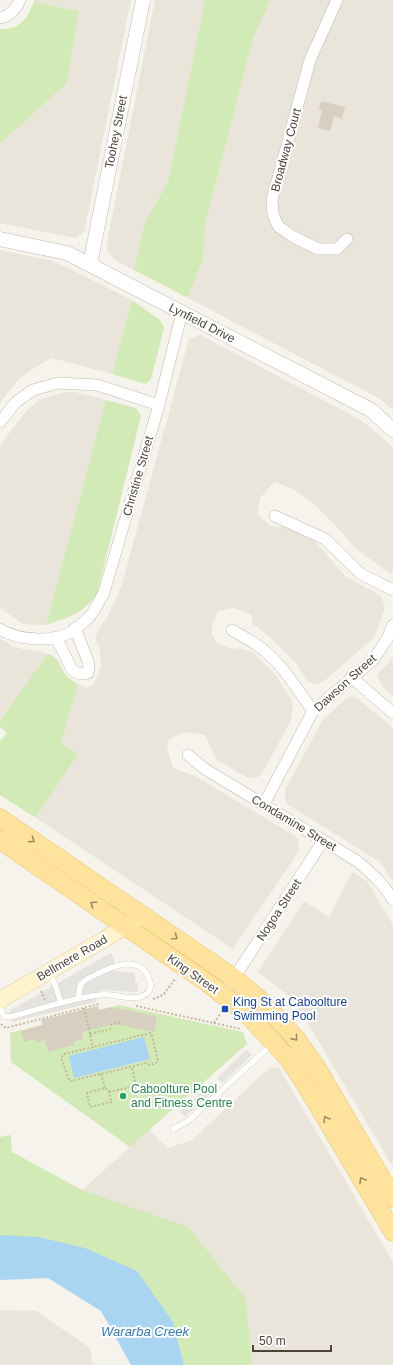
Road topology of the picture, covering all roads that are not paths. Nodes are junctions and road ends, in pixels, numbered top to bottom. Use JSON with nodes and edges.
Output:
{"nodes":[{"id":1,"x":20,"y":0,"type":"edge"},
{"id":2,"x":143,"y":0,"type":"edge"},
{"id":3,"x":337,"y":0,"type":"edge"},
{"id":4,"x":0,"y":18,"type":"edge"},
{"id":5,"x":0,"y":239,"type":"edge"},
{"id":6,"x":347,"y":239,"type":"dead end"},
{"id":7,"x":90,"y":264,"type":"junction"},
{"id":8,"x":182,"y":312,"type":"junction"},
{"id":9,"x":159,"y":405,"type":"junction"},
{"id":10,"x":0,"y":422,"type":"edge"},
{"id":11,"x":393,"y":430,"type":"edge"},
{"id":12,"x":276,"y":516,"type":"dead end"},
{"id":13,"x":393,"y":590,"type":"edge"},
{"id":14,"x":393,"y":625,"type":"edge"},
{"id":15,"x":75,"y":628,"type":"junction"},
{"id":16,"x":0,"y":629,"type":"edge"},
{"id":17,"x":232,"y":630,"type":"dead end"},
{"id":18,"x":56,"y":637,"type":"junction"},
{"id":19,"x":351,"y":677,"type":"junction"},
{"id":20,"x":313,"y":711,"type":"junction"},
{"id":21,"x":393,"y":713,"type":"edge"},
{"id":22,"x":188,"y":755,"type":"dead end"},
{"id":23,"x":264,"y":804,"type":"junction"},
{"id":24,"x":0,"y":818,"type":"edge"},
{"id":25,"x":0,"y":840,"type":"edge"},
{"id":26,"x":323,"y":841,"type":"junction"},
{"id":27,"x":393,"y":900,"type":"edge"},
{"id":28,"x":143,"y":915,"type":"junction"},
{"id":29,"x":125,"y":926,"type":"junction"},
{"id":30,"x":48,"y":972,"type":"junction"},
{"id":31,"x":234,"y":978,"type":"junction"},
{"id":32,"x":78,"y":998,"type":"junction"},
{"id":33,"x":0,"y":1000,"type":"edge"},
{"id":34,"x":61,"y":1003,"type":"junction"},
{"id":35,"x":0,"y":1008,"type":"edge"},
{"id":36,"x":274,"y":1042,"type":"junction"},
{"id":37,"x":173,"y":1129,"type":"dead end"},
{"id":38,"x":353,"y":1148,"type":"junction"},
{"id":39,"x":393,"y":1198,"type":"edge"},
{"id":40,"x":393,"y":1232,"type":"edge"}],
"edges":[{"from":1,"to":4,"type":"street"},
{"from":2,"to":7,"type":"street","name":"Toohey Street"},
{"from":3,"to":6,"type":"street","name":"Broadway Court"},
{"from":5,"to":7,"type":"street","name":"Lynfield Drive"},
{"from":7,"to":8,"type":"street","name":"Lynfield Drive"},
{"from":8,"to":9,"type":"street","name":"Christine Street"},
{"from":8,"to":11,"type":"street","name":"Lynfield Drive"},
{"from":9,"to":10,"type":"street"},
{"from":9,"to":15,"type":"street","name":"Christine Street"},
{"from":12,"to":13,"type":"street"},
{"from":14,"to":19,"type":"street","name":"Dawson Street"},
{"from":15,"to":18,"type":"street","name":"Christine Street"},
{"from":15,"to":18,"type":"street"},
{"from":16,"to":18,"type":"street","name":"Christine Street"},
{"from":17,"to":20,"type":"street"},
{"from":19,"to":20,"type":"street","name":"Dawson Street"},
{"from":19,"to":21,"type":"street"},
{"from":20,"to":23,"type":"street","name":"Dawson Street"},
{"from":22,"to":23,"type":"street","name":"Condamine Street"},
{"from":23,"to":26,"type":"street","name":"Condamine Street"},
{"from":24,"to":28,"type":"main road","name":"King Street","one_way":true},
{"from":29,"to":25,"type":"main road","name":"King Street","one_way":true},
{"from":26,"to":27,"type":"street","name":"Condamine Street"},
{"from":26,"to":31,"type":"street","name":"Nogoa Street"},
{"from":28,"to":29,"type":"main road","name":"Bellmere Road"},
{"from":28,"to":31,"type":"main road","name":"King Street","one_way":true},
{"from":29,"to":30,"type":"main road","name":"Bellmere Road"},
{"from":29,"to":36,"type":"main road","name":"King Street"},
{"from":30,"to":33,"type":"main road","name":"Bellmere Road"},
{"from":30,"to":34,"type":"lane"},
{"from":31,"to":38,"type":"main road","name":"King Street","one_way":true},
{"from":32,"to":32,"type":"lane"},
{"from":32,"to":34,"type":"lane"},
{"from":34,"to":35,"type":"lane"},
{"from":36,"to":37,"type":"lane"},
{"from":38,"to":36,"type":"main road","name":"King Street","one_way":true},
{"from":38,"to":39,"type":"main road","name":"King Street"},
{"from":40,"to":38,"type":"main road","name":"King Street","one_way":true}]}
